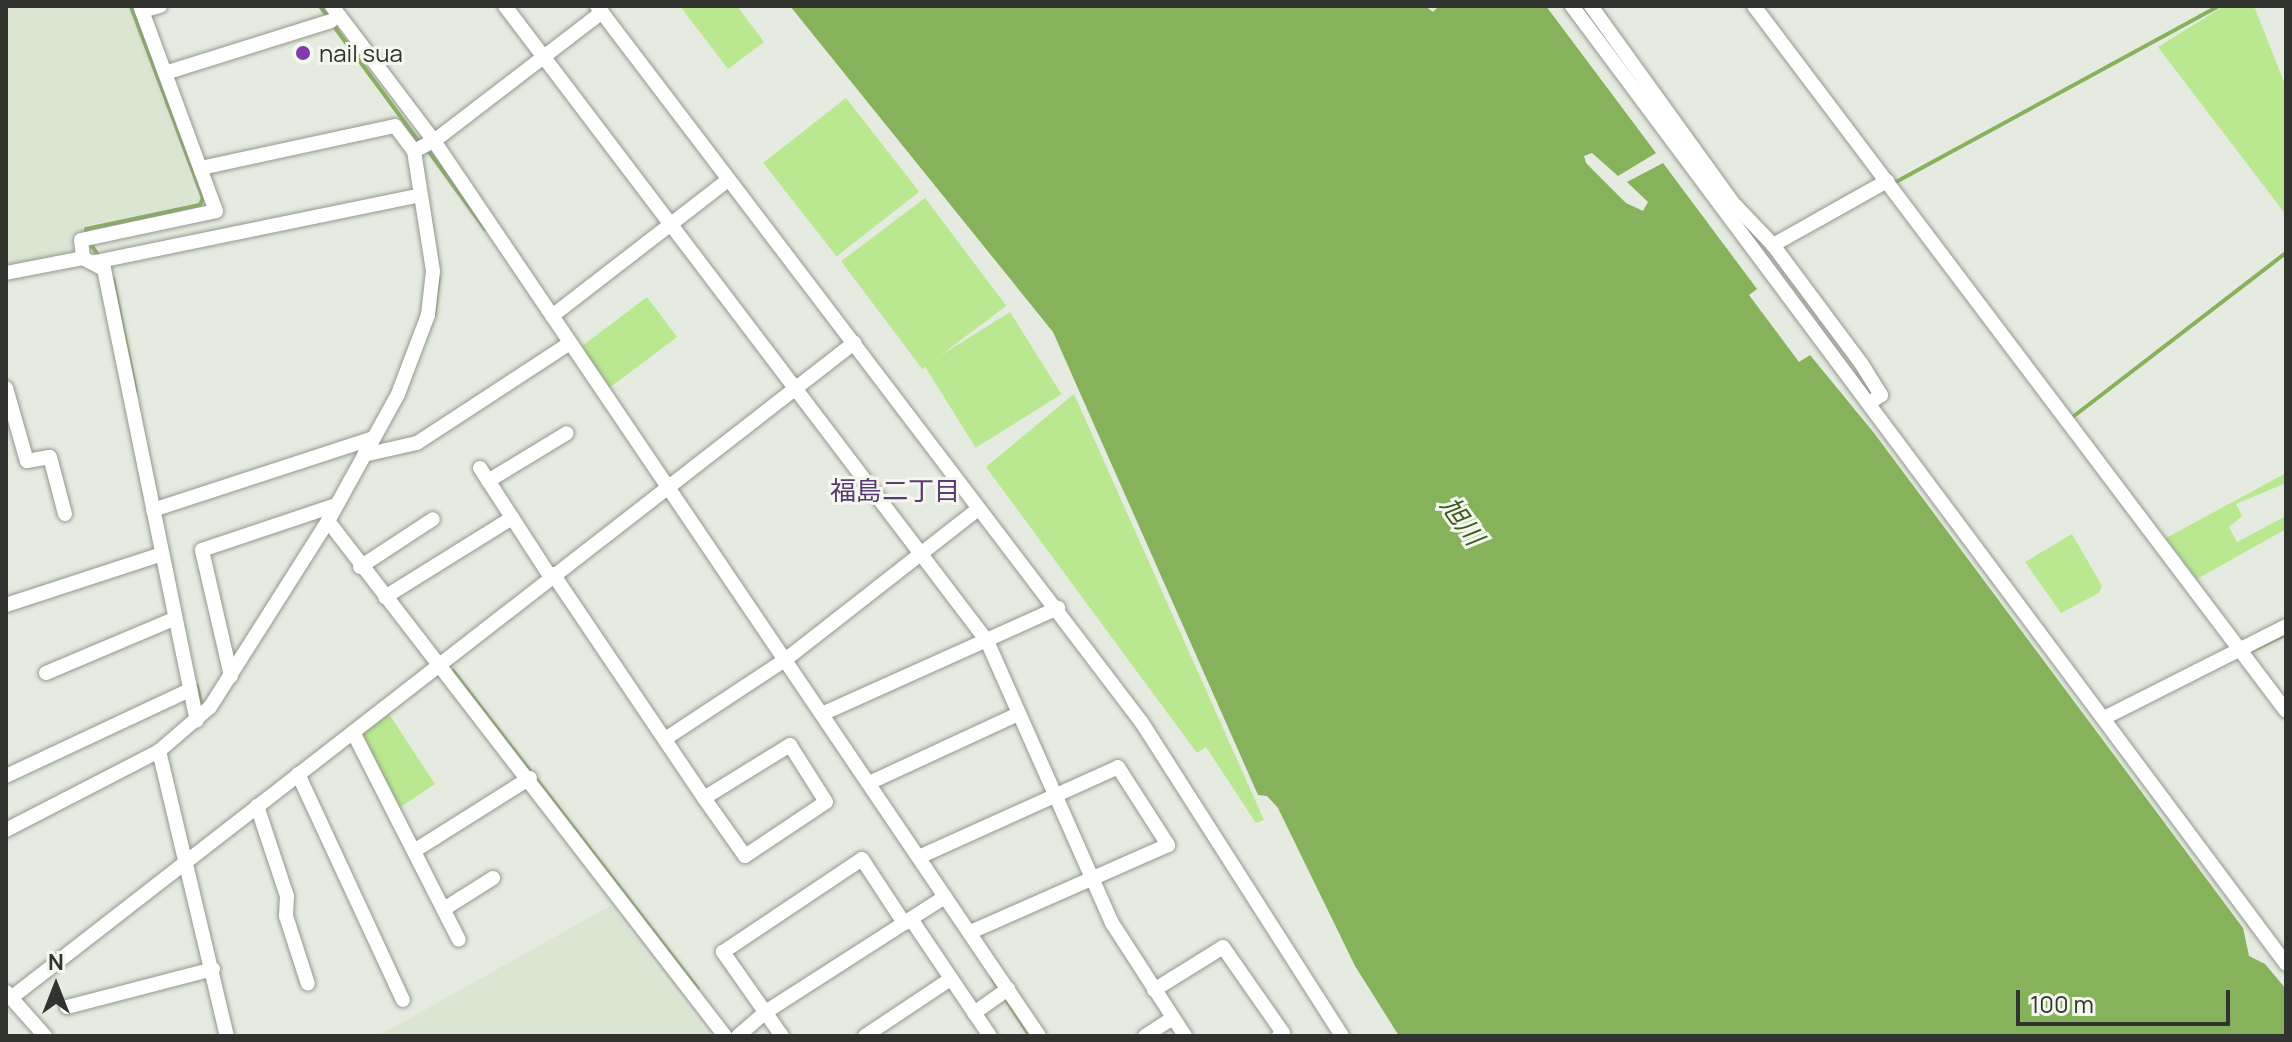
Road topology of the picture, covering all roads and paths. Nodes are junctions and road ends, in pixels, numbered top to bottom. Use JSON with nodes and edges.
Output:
{"nodes":[{"id":1,"x":160,"y":6,"type":"edge"},
{"id":2,"x":505,"y":6,"type":"edge"},
{"id":3,"x":1572,"y":6,"type":"edge"},
{"id":4,"x":1591,"y":6,"type":"edge"},
{"id":5,"x":1754,"y":6,"type":"edge"},
{"id":6,"x":141,"y":8,"type":"edge"},
{"id":7,"x":600,"y":9,"type":"edge"},
{"id":8,"x":332,"y":14,"type":"edge"},
{"id":9,"x":544,"y":57,"type":"junction"},
{"id":10,"x":165,"y":73,"type":"junction"},
{"id":11,"x":423,"y":146,"type":"junction"},
{"id":12,"x":201,"y":168,"type":"junction"},
{"id":13,"x":728,"y":180,"type":"junction"},
{"id":14,"x":1882,"y":183,"type":"junction"},
{"id":15,"x":420,"y":195,"type":"junction"},
{"id":16,"x":1732,"y":209,"type":"junction"},
{"id":17,"x":671,"y":224,"type":"junction"},
{"id":18,"x":1773,"y":245,"type":"junction"},
{"id":19,"x":95,"y":260,"type":"junction"},
{"id":20,"x":6,"y":273,"type":"edge"},
{"id":21,"x":552,"y":316,"type":"junction"},
{"id":22,"x":854,"y":343,"type":"junction"},
{"id":23,"x":566,"y":345,"type":"junction"},
{"id":24,"x":797,"y":387,"type":"junction"},
{"id":25,"x":6,"y":388,"type":"edge"},
{"id":26,"x":1871,"y":402,"type":"junction"},
{"id":27,"x":567,"y":433,"type":"dead end"},
{"id":28,"x":373,"y":438,"type":"junction"},
{"id":29,"x":364,"y":455,"type":"junction"},
{"id":30,"x":665,"y":489,"type":"junction"},
{"id":31,"x":336,"y":505,"type":"junction"},
{"id":32,"x":158,"y":509,"type":"junction"},
{"id":33,"x":978,"y":509,"type":"junction"},
{"id":34,"x":65,"y":514,"type":"dead end"},
{"id":35,"x":512,"y":518,"type":"junction"},
{"id":36,"x":433,"y":519,"type":"dead end"},
{"id":37,"x":328,"y":521,"type":"junction"},
{"id":38,"x":921,"y":552,"type":"junction"},
{"id":39,"x":159,"y":555,"type":"junction"},
{"id":40,"x":364,"y":564,"type":"junction"},
{"id":41,"x":552,"y":575,"type":"junction"},
{"id":42,"x":389,"y":595,"type":"junction"},
{"id":43,"x":6,"y":605,"type":"edge"},
{"id":44,"x":1058,"y":608,"type":"junction"},
{"id":45,"x":174,"y":619,"type":"junction"},
{"id":46,"x":2286,"y":626,"type":"edge"},
{"id":47,"x":987,"y":641,"type":"junction"},
{"id":48,"x":2239,"y":650,"type":"junction"},
{"id":49,"x":782,"y":662,"type":"junction"},
{"id":50,"x":441,"y":665,"type":"junction"},
{"id":51,"x":46,"y":673,"type":"dead end"},
{"id":52,"x":231,"y":676,"type":"junction"},
{"id":53,"x":190,"y":690,"type":"junction"},
{"id":54,"x":2286,"y":711,"type":"edge"},
{"id":55,"x":822,"y":714,"type":"junction"},
{"id":56,"x":1018,"y":714,"type":"junction"},
{"id":57,"x":2106,"y":717,"type":"junction"},
{"id":58,"x":197,"y":721,"type":"junction"},
{"id":59,"x":353,"y":732,"type":"junction"},
{"id":60,"x":665,"y":739,"type":"junction"},
{"id":61,"x":159,"y":751,"type":"junction"},
{"id":62,"x":298,"y":774,"type":"junction"},
{"id":63,"x":6,"y":776,"type":"edge"},
{"id":64,"x":530,"y":778,"type":"junction"},
{"id":65,"x":869,"y":783,"type":"junction"},
{"id":66,"x":1054,"y":796,"type":"junction"},
{"id":67,"x":704,"y":798,"type":"junction"},
{"id":68,"x":257,"y":806,"type":"junction"},
{"id":69,"x":6,"y":830,"type":"edge"},
{"id":70,"x":414,"y":851,"type":"junction"},
{"id":71,"x":919,"y":857,"type":"junction"},
{"id":72,"x":188,"y":859,"type":"junction"},
{"id":73,"x":493,"y":878,"type":"dead end"},
{"id":74,"x":1091,"y":880,"type":"junction"},
{"id":75,"x":941,"y":899,"type":"junction"},
{"id":76,"x":444,"y":909,"type":"junction"},
{"id":77,"x":908,"y":921,"type":"junction"},
{"id":78,"x":971,"y":932,"type":"junction"},
{"id":79,"x":459,"y":940,"type":"dead end"},
{"id":80,"x":2286,"y":964,"type":"edge"},
{"id":81,"x":213,"y":969,"type":"junction"},
{"id":82,"x":949,"y":980,"type":"junction"},
{"id":83,"x":308,"y":984,"type":"dead end"},
{"id":84,"x":1154,"y":990,"type":"junction"},
{"id":85,"x":1003,"y":993,"type":"junction"},
{"id":86,"x":9,"y":995,"type":"edge"},
{"id":87,"x":403,"y":1000,"type":"dead end"},
{"id":88,"x":67,"y":1007,"type":"dead end"},
{"id":89,"x":764,"y":1013,"type":"junction"},
{"id":90,"x":974,"y":1013,"type":"junction"},
{"id":91,"x":1173,"y":1018,"type":"junction"},
{"id":92,"x":45,"y":1036,"type":"edge"},
{"id":93,"x":227,"y":1036,"type":"edge"},
{"id":94,"x":725,"y":1036,"type":"edge"},
{"id":95,"x":738,"y":1036,"type":"edge"},
{"id":96,"x":782,"y":1036,"type":"edge"},
{"id":97,"x":865,"y":1036,"type":"edge"},
{"id":98,"x":990,"y":1036,"type":"edge"},
{"id":99,"x":1039,"y":1036,"type":"edge"},
{"id":100,"x":1145,"y":1036,"type":"edge"},
{"id":101,"x":1185,"y":1036,"type":"edge"},
{"id":102,"x":1279,"y":1036,"type":"edge"},
{"id":103,"x":1342,"y":1036,"type":"edge"}],
"edges":[{"from":1,"to":6,"type":"street"},
{"from":2,"to":9,"type":"street"},
{"from":3,"to":16,"type":"street"},
{"from":4,"to":16,"type":"street"},
{"from":5,"to":14,"type":"street"},
{"from":6,"to":10,"type":"street"},
{"from":7,"to":9,"type":"street"},
{"from":7,"to":13,"type":"street"},
{"from":8,"to":10,"type":"street"},
{"from":8,"to":11,"type":"street"},
{"from":9,"to":11,"type":"street"},
{"from":9,"to":17,"type":"street"},
{"from":10,"to":12,"type":"street"},
{"from":11,"to":12,"type":"street"},
{"from":11,"to":15,"type":"street"},
{"from":11,"to":21,"type":"street"},
{"from":12,"to":19,"type":"street"},
{"from":13,"to":17,"type":"street"},
{"from":13,"to":22,"type":"street"},
{"from":14,"to":18,"type":"street"},
{"from":14,"to":48,"type":"street"},
{"from":15,"to":19,"type":"street"},
{"from":15,"to":28,"type":"street"},
{"from":16,"to":18,"type":"street"},
{"from":16,"to":26,"type":"street"},
{"from":17,"to":21,"type":"street"},
{"from":17,"to":24,"type":"street"},
{"from":18,"to":26,"type":"street"},
{"from":19,"to":20,"type":"street"},
{"from":19,"to":32,"type":"street"},
{"from":21,"to":23,"type":"street"},
{"from":22,"to":24,"type":"street"},
{"from":22,"to":33,"type":"street"},
{"from":23,"to":29,"type":"street"},
{"from":23,"to":30,"type":"street"},
{"from":24,"to":30,"type":"street"},
{"from":24,"to":38,"type":"street"},
{"from":25,"to":34,"type":"street"},
{"from":26,"to":57,"type":"street"},
{"from":27,"to":35,"type":"street"},
{"from":28,"to":29,"type":"street"},
{"from":28,"to":32,"type":"street"},
{"from":29,"to":31,"type":"street"},
{"from":30,"to":41,"type":"street"},
{"from":30,"to":49,"type":"street"},
{"from":31,"to":37,"type":"street"},
{"from":31,"to":52,"type":"street"},
{"from":32,"to":39,"type":"street"},
{"from":33,"to":38,"type":"street"},
{"from":33,"to":44,"type":"street"},
{"from":35,"to":41,"type":"street"},
{"from":35,"to":42,"type":"street"},
{"from":36,"to":40,"type":"street"},
{"from":37,"to":40,"type":"street"},
{"from":37,"to":52,"type":"street"},
{"from":38,"to":47,"type":"street"},
{"from":38,"to":49,"type":"street"},
{"from":39,"to":43,"type":"street"},
{"from":39,"to":45,"type":"street"},
{"from":40,"to":42,"type":"street"},
{"from":41,"to":50,"type":"street"},
{"from":41,"to":60,"type":"street"},
{"from":42,"to":50,"type":"street"},
{"from":44,"to":47,"type":"street"},
{"from":44,"to":103,"type":"street"},
{"from":45,"to":51,"type":"street"},
{"from":45,"to":53,"type":"street"},
{"from":46,"to":48,"type":"street"},
{"from":47,"to":55,"type":"street"},
{"from":47,"to":56,"type":"street"},
{"from":48,"to":54,"type":"street"},
{"from":48,"to":57,"type":"street"},
{"from":49,"to":55,"type":"street"},
{"from":49,"to":60,"type":"street"},
{"from":50,"to":59,"type":"street"},
{"from":50,"to":64,"type":"street"},
{"from":52,"to":58,"type":"street"},
{"from":53,"to":58,"type":"street"},
{"from":53,"to":63,"type":"street"},
{"from":55,"to":65,"type":"street"},
{"from":56,"to":65,"type":"street"},
{"from":56,"to":66,"type":"street"},
{"from":57,"to":80,"type":"street"},
{"from":58,"to":61,"type":"street"},
{"from":59,"to":62,"type":"street"},
{"from":59,"to":70,"type":"street"},
{"from":60,"to":67,"type":"street"},
{"from":61,"to":69,"type":"street"},
{"from":61,"to":72,"type":"street"},
{"from":62,"to":68,"type":"street"},
{"from":62,"to":87,"type":"street"},
{"from":64,"to":70,"type":"street"},
{"from":64,"to":94,"type":"street"},
{"from":65,"to":71,"type":"street"},
{"from":66,"to":71,"type":"street"},
{"from":66,"to":74,"type":"street"},
{"from":66,"to":74,"type":"street"},
{"from":67,"to":67,"type":"street"},
{"from":68,"to":72,"type":"street"},
{"from":68,"to":83,"type":"street"},
{"from":70,"to":76,"type":"street"},
{"from":71,"to":75,"type":"street"},
{"from":72,"to":81,"type":"street"},
{"from":72,"to":86,"type":"street"},
{"from":73,"to":76,"type":"street"},
{"from":74,"to":78,"type":"street"},
{"from":74,"to":84,"type":"street"},
{"from":75,"to":77,"type":"street"},
{"from":75,"to":78,"type":"street"},
{"from":76,"to":79,"type":"street"},
{"from":77,"to":82,"type":"street"},
{"from":77,"to":89,"type":"street"},
{"from":77,"to":89,"type":"street"},
{"from":78,"to":85,"type":"street"},
{"from":81,"to":88,"type":"street"},
{"from":81,"to":93,"type":"street"},
{"from":82,"to":90,"type":"street"},
{"from":82,"to":97,"type":"street"},
{"from":84,"to":91,"type":"street"},
{"from":84,"to":102,"type":"street"},
{"from":85,"to":90,"type":"street"},
{"from":85,"to":99,"type":"street"},
{"from":86,"to":92,"type":"street"},
{"from":89,"to":95,"type":"street"},
{"from":89,"to":96,"type":"street"},
{"from":90,"to":98,"type":"street"},
{"from":91,"to":100,"type":"street"},
{"from":91,"to":101,"type":"street"}]}
